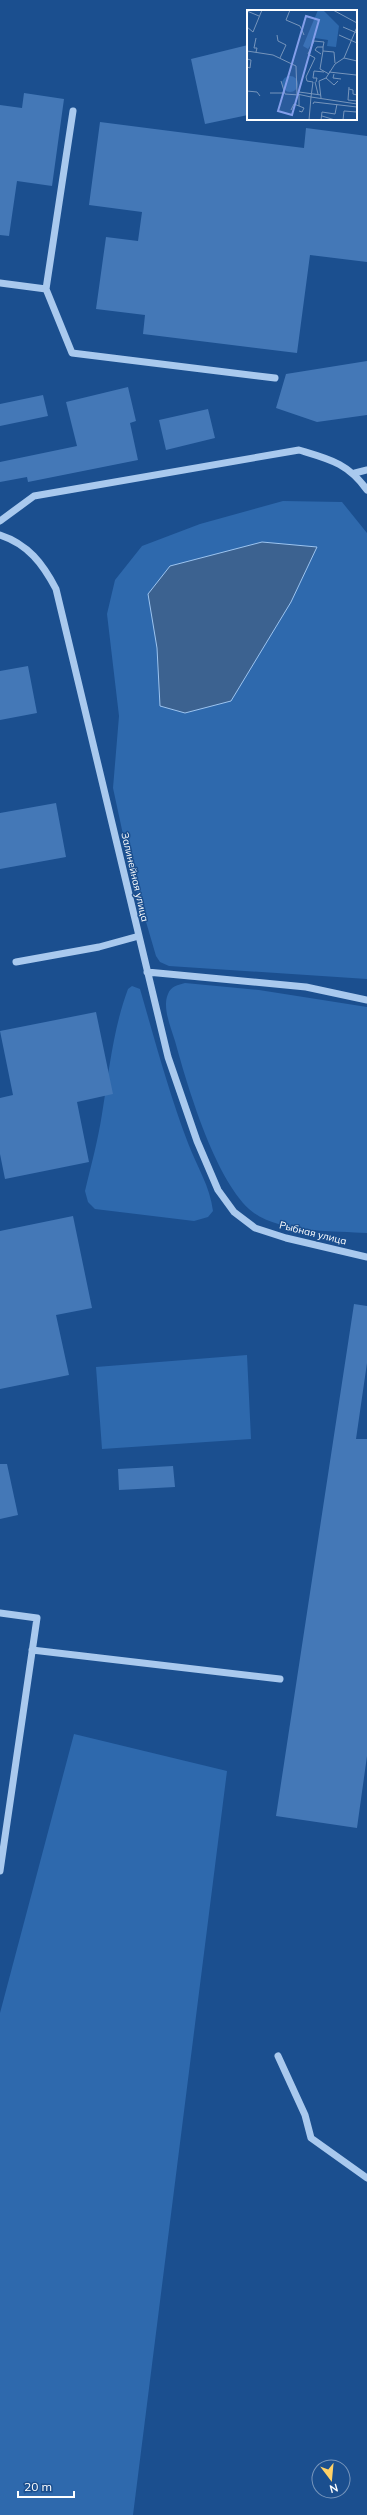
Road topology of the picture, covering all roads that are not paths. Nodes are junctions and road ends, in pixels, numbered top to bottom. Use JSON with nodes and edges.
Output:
{"nodes":[{"id":1,"x":73,"y":111,"type":"dead end"},
{"id":2,"x":0,"y":283,"type":"edge"},
{"id":3,"x":46,"y":289,"type":"junction"},
{"id":4,"x":275,"y":378,"type":"dead end"},
{"id":5,"x":367,"y":470,"type":"edge"},
{"id":6,"x":355,"y":473,"type":"junction"},
{"id":7,"x":367,"y":490,"type":"edge"},
{"id":8,"x":0,"y":521,"type":"edge"},
{"id":9,"x":0,"y":535,"type":"edge"},
{"id":10,"x":139,"y":936,"type":"junction"},
{"id":11,"x":16,"y":962,"type":"dead end"},
{"id":12,"x":147,"y":972,"type":"junction"},
{"id":13,"x":367,"y":1000,"type":"edge"},
{"id":14,"x":255,"y":1228,"type":"joint"},
{"id":15,"x":367,"y":1256,"type":"edge"},
{"id":16,"x":0,"y":1613,"type":"edge"},
{"id":17,"x":32,"y":1650,"type":"junction"},
{"id":18,"x":280,"y":1679,"type":"dead end"},
{"id":19,"x":0,"y":1871,"type":"edge"},
{"id":20,"x":278,"y":2056,"type":"dead end"},
{"id":21,"x":367,"y":2178,"type":"edge"}],
"edges":[{"from":1,"to":3,"type":"street"},
{"from":2,"to":3,"type":"street"},
{"from":3,"to":4,"type":"street"},
{"from":5,"to":6,"type":"street"},
{"from":6,"to":7,"type":"street"},
{"from":6,"to":8,"type":"street"},
{"from":9,"to":10,"type":"street","name":"Залинейная улица"},
{"from":10,"to":11,"type":"street"},
{"from":10,"to":12,"type":"street","name":"Залинейная улица"},
{"from":12,"to":13,"type":"street"},
{"from":12,"to":14,"type":"street","name":"Залинейная улица"},
{"from":14,"to":15,"type":"street","name":"Рыбная улица"},
{"from":16,"to":17,"type":"street"},
{"from":17,"to":18,"type":"street"},
{"from":17,"to":19,"type":"street"},
{"from":20,"to":21,"type":"street"}]}
